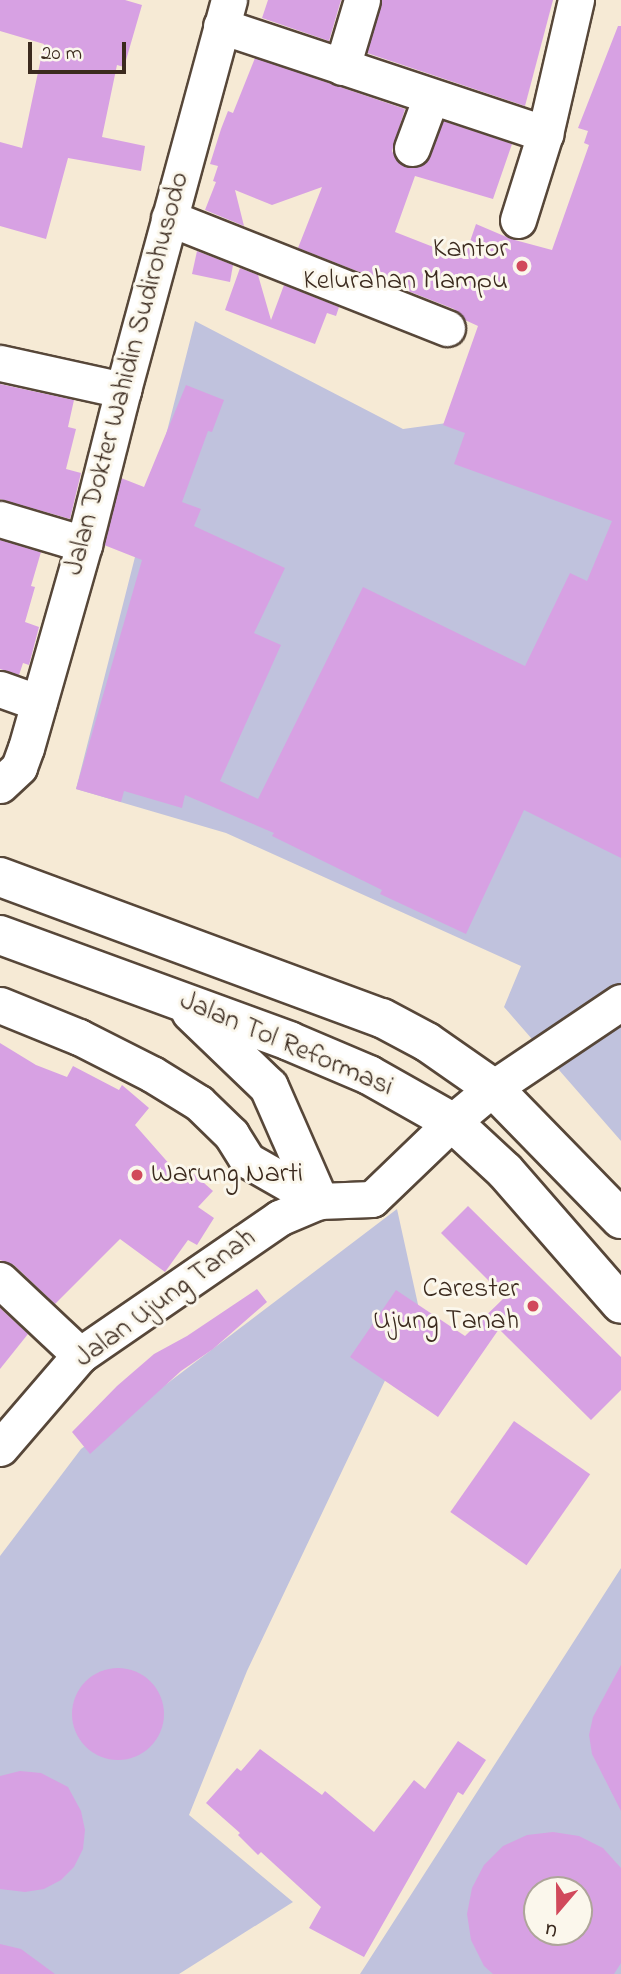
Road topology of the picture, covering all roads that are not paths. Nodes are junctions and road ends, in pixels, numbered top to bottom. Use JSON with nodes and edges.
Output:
{"nodes":[{"id":1,"x":362,"y":0,"type":"edge"},
{"id":2,"x":576,"y":0,"type":"edge"},
{"id":3,"x":225,"y":13,"type":"edge"},
{"id":4,"x":341,"y":67,"type":"junction"},
{"id":5,"x":431,"y":97,"type":"junction"},
{"id":6,"x":545,"y":134,"type":"junction"},
{"id":7,"x":412,"y":148,"type":"dead end"},
{"id":8,"x":169,"y":218,"type":"junction"},
{"id":9,"x":518,"y":220,"type":"dead end"},
{"id":10,"x":447,"y":328,"type":"dead end"},
{"id":11,"x":0,"y":363,"type":"edge"},
{"id":12,"x":122,"y":390,"type":"junction"},
{"id":13,"x":0,"y":519,"type":"edge"},
{"id":14,"x":84,"y":544,"type":"junction"},
{"id":15,"x":0,"y":689,"type":"edge"},
{"id":16,"x":39,"y":704,"type":"junction"},
{"id":17,"x":0,"y":785,"type":"edge"},
{"id":18,"x":0,"y":877,"type":"edge"},
{"id":19,"x":0,"y":935,"type":"edge"},
{"id":20,"x":179,"y":1000,"type":"junction"},
{"id":21,"x":621,"y":1002,"type":"edge"},
{"id":22,"x":1,"y":1008,"type":"edge"},
{"id":23,"x":493,"y":1088,"type":"junction"},
{"id":24,"x":452,"y":1122,"type":"junction"},
{"id":25,"x":319,"y":1201,"type":"junction"},
{"id":26,"x":621,"y":1219,"type":"edge"},
{"id":27,"x":0,"y":1280,"type":"edge"},
{"id":28,"x":621,"y":1304,"type":"edge"},
{"id":29,"x":79,"y":1355,"type":"junction"},
{"id":30,"x":0,"y":1448,"type":"edge"}],
"edges":[{"from":1,"to":4,"type":"street"},
{"from":2,"to":6,"type":"street"},
{"from":3,"to":4,"type":"street"},
{"from":3,"to":8,"type":"street","name":"Jalan Dokter Wahidin Sudirohusodo"},
{"from":4,"to":5,"type":"street"},
{"from":5,"to":6,"type":"street"},
{"from":5,"to":7,"type":"street"},
{"from":6,"to":9,"type":"street"},
{"from":8,"to":10,"type":"street"},
{"from":8,"to":12,"type":"street","name":"Jalan Dokter Wahidin Sudirohusodo"},
{"from":11,"to":12,"type":"street"},
{"from":12,"to":14,"type":"street","name":"Jalan Dokter Wahidin Sudirohusodo"},
{"from":13,"to":14,"type":"street"},
{"from":14,"to":16,"type":"street","name":"Jalan Dokter Wahidin Sudirohusodo"},
{"from":15,"to":16,"type":"street"},
{"from":16,"to":17,"type":"street","name":"Jalan Dokter Wahidin Sudirohusodo"},
{"from":18,"to":23,"type":"highway","name":"Jalan Tol Reformasi"},
{"from":19,"to":20,"type":"highway","name":"Jalan Tol Reformasi"},
{"from":20,"to":24,"type":"highway","name":"Jalan Tol Reformasi"},
{"from":20,"to":25,"type":"highway"},
{"from":21,"to":23,"type":"street"},
{"from":22,"to":25,"type":"street"},
{"from":23,"to":24,"type":"street"},
{"from":23,"to":26,"type":"highway","name":"Jalan Tol Reformasi"},
{"from":24,"to":25,"type":"street"},
{"from":24,"to":28,"type":"highway","name":"Jalan Tol Reformasi"},
{"from":25,"to":29,"type":"street","name":"Jalan Ujung Tanah"},
{"from":27,"to":29,"type":"street"},
{"from":29,"to":30,"type":"street","name":"Jalan Ujung Tanah"}]}
